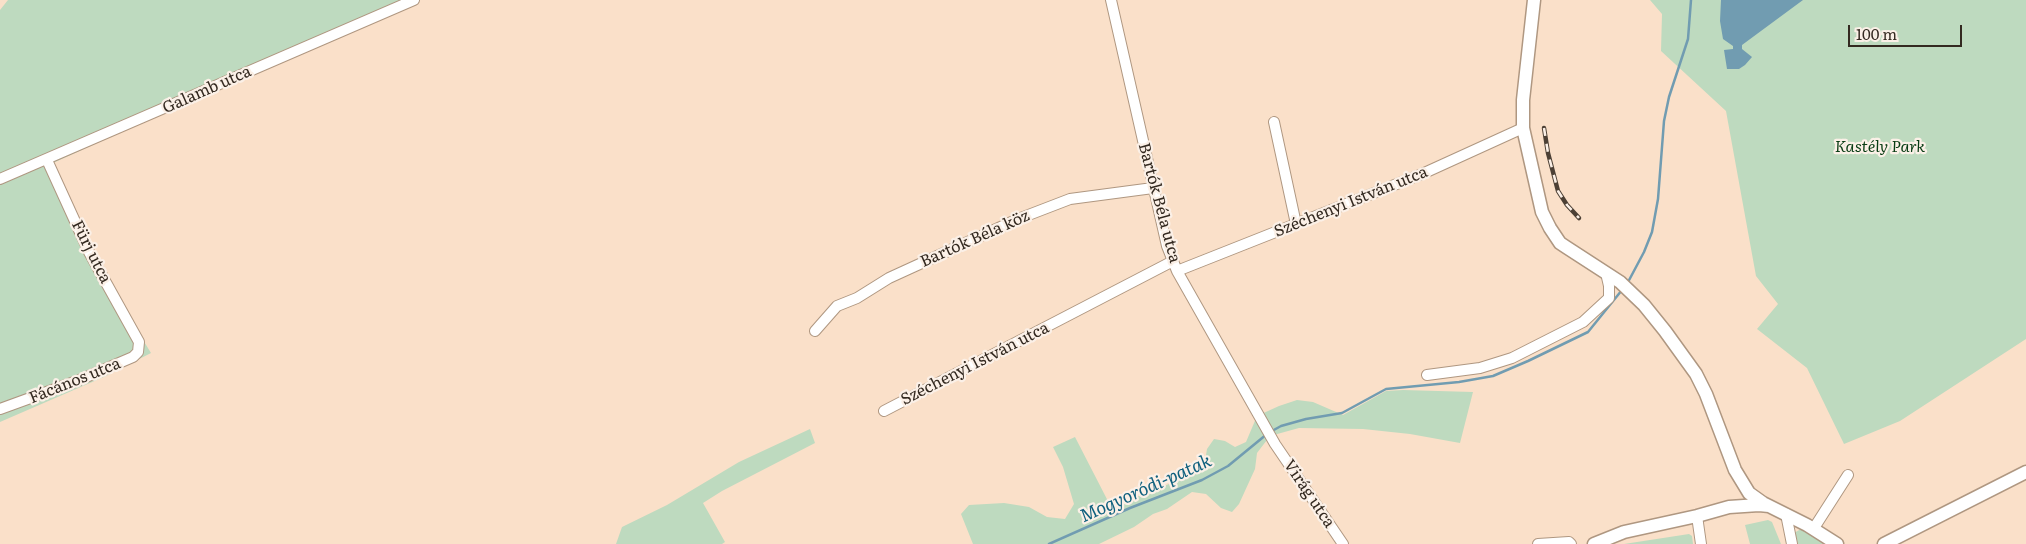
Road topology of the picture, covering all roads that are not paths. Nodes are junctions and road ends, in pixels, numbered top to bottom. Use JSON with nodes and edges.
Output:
{"nodes":[{"id":1,"x":414,"y":0,"type":"edge"},
{"id":2,"x":1111,"y":0,"type":"edge"},
{"id":3,"x":1534,"y":0,"type":"edge"},
{"id":4,"x":1274,"y":122,"type":"dead end"},
{"id":5,"x":1524,"y":128,"type":"junction"},
{"id":6,"x":47,"y":160,"type":"junction"},
{"id":7,"x":0,"y":179,"type":"edge"},
{"id":8,"x":1153,"y":188,"type":"junction"},
{"id":9,"x":1296,"y":224,"type":"junction"},
{"id":10,"x":1175,"y":266,"type":"junction"},
{"id":11,"x":1606,"y":273,"type":"junction"},
{"id":12,"x":815,"y":331,"type":"dead end"},
{"id":13,"x":139,"y":342,"type":"joint"},
{"id":14,"x":1427,"y":376,"type":"dead end"},
{"id":15,"x":0,"y":409,"type":"edge"},
{"id":16,"x":884,"y":411,"type":"dead end"},
{"id":17,"x":1271,"y":437,"type":"joint"},
{"id":18,"x":2026,"y":472,"type":"edge"},
{"id":19,"x":1848,"y":475,"type":"dead end"},
{"id":20,"x":1738,"y":501,"type":"junction"},
{"id":21,"x":1769,"y":506,"type":"junction"},
{"id":22,"x":1786,"y":514,"type":"junction"},
{"id":23,"x":1697,"y":516,"type":"junction"},
{"id":24,"x":1814,"y":528,"type":"junction"},
{"id":25,"x":1343,"y":544,"type":"edge"},
{"id":26,"x":1538,"y":544,"type":"edge"},
{"id":27,"x":1571,"y":544,"type":"edge"},
{"id":28,"x":1594,"y":544,"type":"edge"},
{"id":29,"x":1701,"y":544,"type":"edge"},
{"id":30,"x":1792,"y":544,"type":"edge"},
{"id":31,"x":1837,"y":544,"type":"edge"},
{"id":32,"x":1884,"y":544,"type":"edge"}],
"edges":[{"from":1,"to":6,"type":"street","name":"Galamb utca"},
{"from":2,"to":8,"type":"street","name":"Bartók Béla utca"},
{"from":3,"to":5,"type":"main road"},
{"from":4,"to":9,"type":"street"},
{"from":5,"to":9,"type":"street","name":"Széchenyi István utca"},
{"from":5,"to":11,"type":"main road"},
{"from":6,"to":7,"type":"street","name":"Galamb utca"},
{"from":6,"to":13,"type":"street","name":"Fürj utca"},
{"from":8,"to":10,"type":"street","name":"Bartók Béla utca"},
{"from":8,"to":12,"type":"street","name":"Bartók Béla köz"},
{"from":9,"to":10,"type":"street","name":"Széchenyi István utca"},
{"from":10,"to":16,"type":"street","name":"Széchenyi István utca"},
{"from":10,"to":17,"type":"street","name":"Bartók Béla utca"},
{"from":11,"to":14,"type":"street"},
{"from":11,"to":20,"type":"main road"},
{"from":13,"to":15,"type":"street","name":"Fácános utca"},
{"from":17,"to":25,"type":"street","name":"Virág utca"},
{"from":18,"to":32,"type":"main road"},
{"from":19,"to":24,"type":"street"},
{"from":20,"to":21,"type":"main road"},
{"from":20,"to":21,"type":"main road"},
{"from":20,"to":23,"type":"main road"},
{"from":21,"to":22,"type":"main road"},
{"from":22,"to":24,"type":"main road"},
{"from":22,"to":30,"type":"street"},
{"from":23,"to":28,"type":"main road"},
{"from":23,"to":29,"type":"street"},
{"from":24,"to":31,"type":"main road"},
{"from":26,"to":27,"type":"street"}]}
